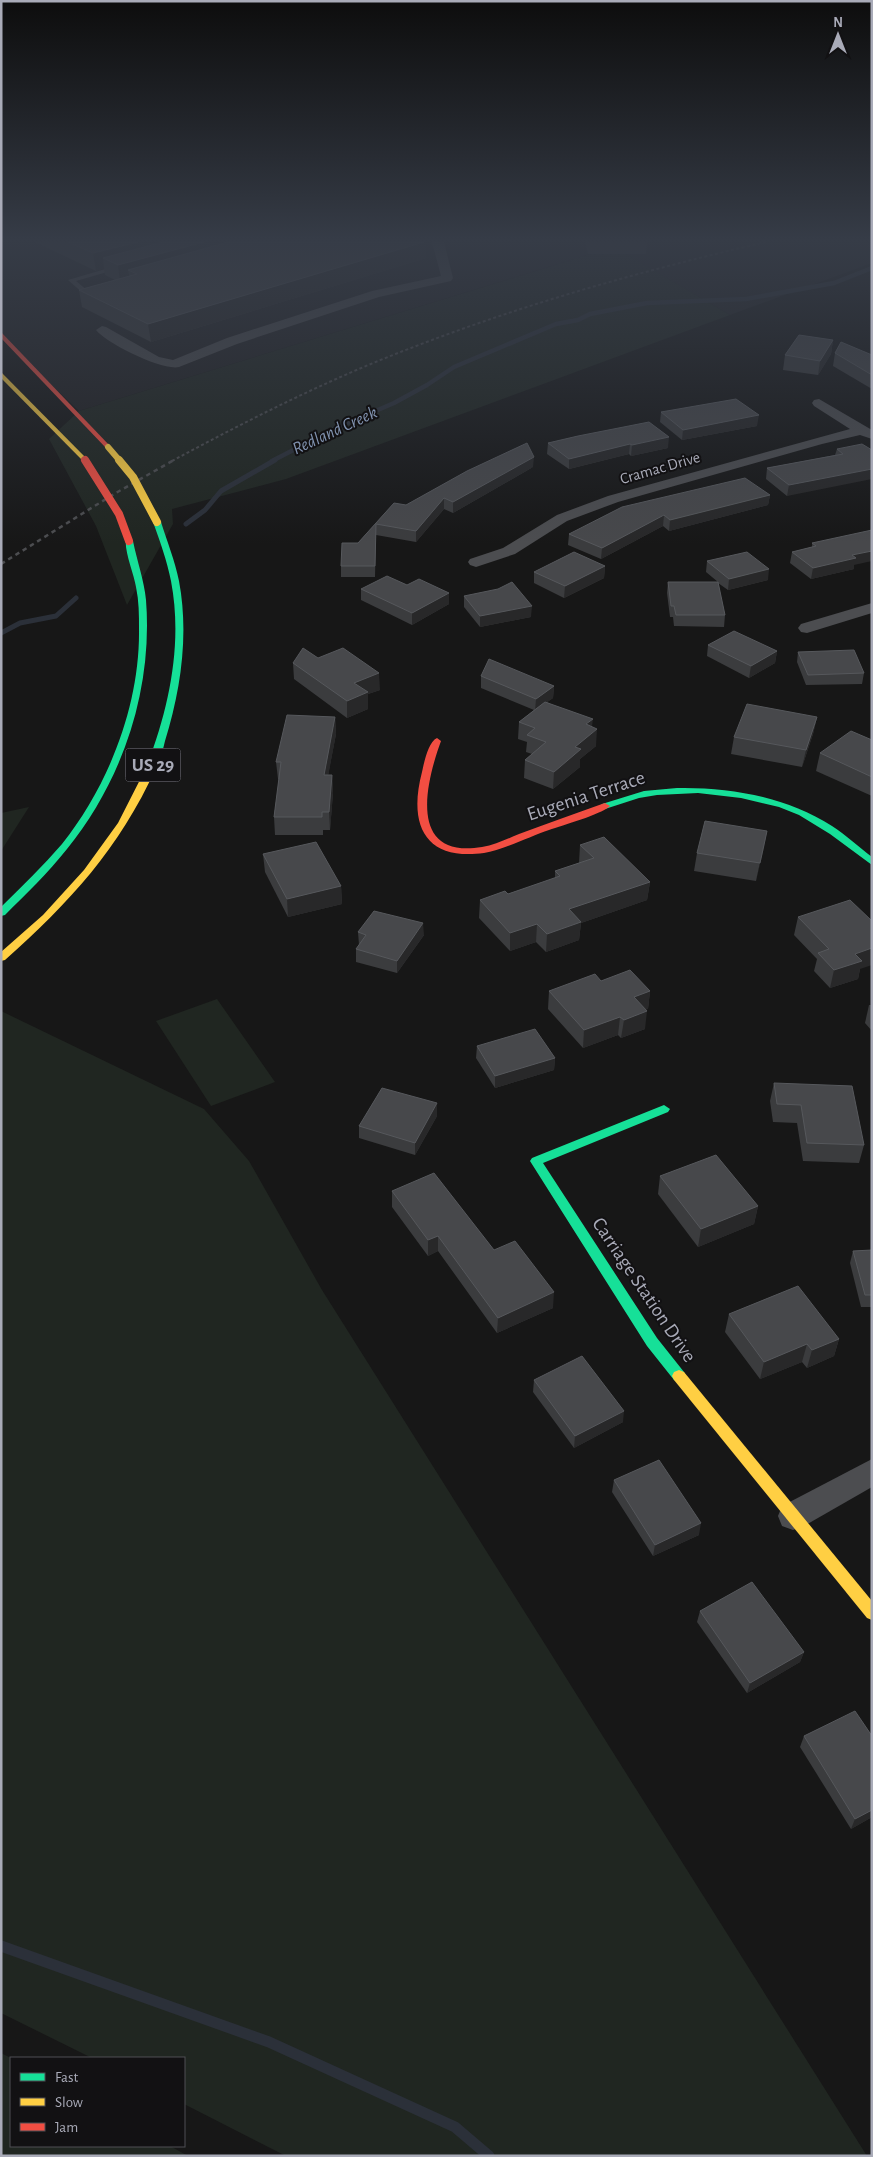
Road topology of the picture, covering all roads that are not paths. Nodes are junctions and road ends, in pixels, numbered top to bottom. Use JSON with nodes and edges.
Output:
{"nodes":[{"id":1,"x":9,"y":343,"type":"edge"},
{"id":2,"x":124,"y":343,"type":"edge"},
{"id":3,"x":228,"y":343,"type":"edge"},
{"id":4,"x":1,"y":374,"type":"edge"},
{"id":5,"x":819,"y":403,"type":"dead end"},
{"id":6,"x":867,"y":433,"type":"edge"},
{"id":7,"x":476,"y":562,"type":"dead end"},
{"id":8,"x":872,"y":608,"type":"edge"},
{"id":9,"x":808,"y":628,"type":"dead end"},
{"id":10,"x":437,"y":742,"type":"dead end"},
{"id":11,"x":872,"y":862,"type":"edge"},
{"id":12,"x":1,"y":913,"type":"edge"},
{"id":13,"x":1,"y":958,"type":"edge"},
{"id":14,"x":664,"y":1109,"type":"dead end"},
{"id":15,"x":872,"y":1472,"type":"edge"},
{"id":16,"x":794,"y":1516,"type":"junction"},
{"id":17,"x":872,"y":1612,"type":"edge"}],
"edges":[{"from":1,"to":13,"type":"main road","number":"US 29","bridge":true},
{"from":2,"to":3,"type":"street"},
{"from":4,"to":12,"type":"main road","number":"US 29","bridge":true},
{"from":5,"to":6,"type":"street"},
{"from":6,"to":7,"type":"street","name":"Cramac Drive"},
{"from":8,"to":9,"type":"street"},
{"from":10,"to":11,"type":"main road","name":"Eugenia Terrace"},
{"from":14,"to":16,"type":"main road","name":"Carriage Station Drive"},
{"from":15,"to":16,"type":"street"},
{"from":16,"to":17,"type":"main road","name":"Carriage Station Drive"}]}
